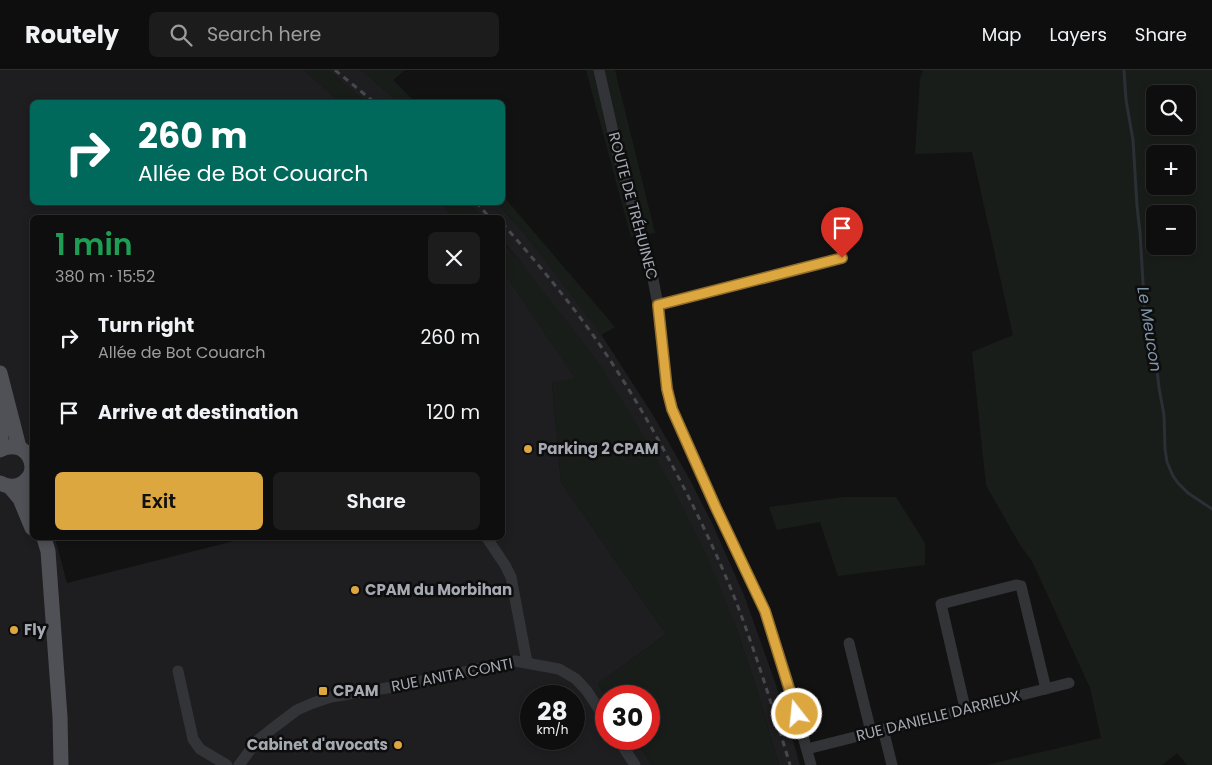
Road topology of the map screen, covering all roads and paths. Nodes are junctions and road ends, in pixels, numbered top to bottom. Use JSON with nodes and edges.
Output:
{"nodes":[{"id":1,"x":599,"y":70,"type":"edge"},
{"id":2,"x":842,"y":258,"type":"dead end"},
{"id":3,"x":658,"y":305,"type":"junction"},
{"id":4,"x":0,"y":373,"type":"edge"},
{"id":5,"x":0,"y":408,"type":"edge"},
{"id":6,"x":19,"y":447,"type":"junction"},
{"id":7,"x":0,"y":450,"type":"edge"},
{"id":8,"x":30,"y":458,"type":"edge"},
{"id":9,"x":30,"y":476,"type":"edge"},
{"id":10,"x":28,"y":480,"type":"junction"},
{"id":11,"x":5,"y":485,"type":"edge"},
{"id":12,"x":30,"y":490,"type":"edge"},
{"id":13,"x":30,"y":523,"type":"edge"},
{"id":14,"x":37,"y":540,"type":"edge"},
{"id":15,"x":45,"y":540,"type":"edge"},
{"id":16,"x":488,"y":540,"type":"edge"},
{"id":17,"x":49,"y":570,"type":"junction"},
{"id":18,"x":849,"y":643,"type":"dead end"},
{"id":19,"x":527,"y":662,"type":"junction"},
{"id":20,"x":178,"y":672,"type":"dead end"},
{"id":21,"x":1069,"y":683,"type":"dead end"},
{"id":22,"x":1046,"y":689,"type":"junction"},
{"id":23,"x":595,"y":703,"type":"edge"},
{"id":24,"x":965,"y":708,"type":"junction"},
{"id":25,"x":883,"y":729,"type":"junction"},
{"id":26,"x":871,"y":732,"type":"junction"},
{"id":27,"x":807,"y":749,"type":"junction"},
{"id":28,"x":625,"y":750,"type":"edge"},
{"id":29,"x":60,"y":765,"type":"edge"},
{"id":30,"x":227,"y":765,"type":"edge"},
{"id":31,"x":239,"y":765,"type":"edge"},
{"id":32,"x":635,"y":765,"type":"edge"},
{"id":33,"x":812,"y":765,"type":"edge"},
{"id":34,"x":892,"y":765,"type":"edge"}],
"edges":[{"from":1,"to":3,"type":"street","name":"ROUTE DE TRÉHUINEC"},
{"from":2,"to":3,"type":"street"},
{"from":3,"to":27,"type":"street","name":"ROUTE DE TRÉHUINEC"},
{"from":4,"to":6,"type":"main road"},
{"from":5,"to":7,"type":"main road"},
{"from":6,"to":7,"type":"main road"},
{"from":6,"to":8,"type":"main road"},
{"from":9,"to":10,"type":"main road"},
{"from":10,"to":11,"type":"main road"},
{"from":10,"to":12,"type":"main road"},
{"from":11,"to":13,"type":"main road"},
{"from":14,"to":17,"type":"main road"},
{"from":15,"to":17,"type":"main road"},
{"from":16,"to":19,"type":"street"},
{"from":17,"to":29,"type":"main road"},
{"from":18,"to":26,"type":"street"},
{"from":19,"to":23,"type":"street","name":"RUE ANITA CONTI"},
{"from":19,"to":31,"type":"street","name":"RUE ANITA CONTI"},
{"from":20,"to":30,"type":"street"},
{"from":21,"to":22,"type":"street","name":"RUE DANIELLE DARRIEUX"},
{"from":22,"to":24,"type":"street","name":"RUE DANIELLE DARRIEUX"},
{"from":22,"to":24,"type":"street"},
{"from":24,"to":25,"type":"street","name":"RUE DANIELLE DARRIEUX"},
{"from":25,"to":26,"type":"street","name":"RUE DANIELLE DARRIEUX"},
{"from":25,"to":34,"type":"street"},
{"from":26,"to":27,"type":"street","name":"RUE DANIELLE DARRIEUX"},
{"from":27,"to":33,"type":"street","name":"ROUTE DE TRÉHUINEC"},
{"from":28,"to":32,"type":"street"}]}
